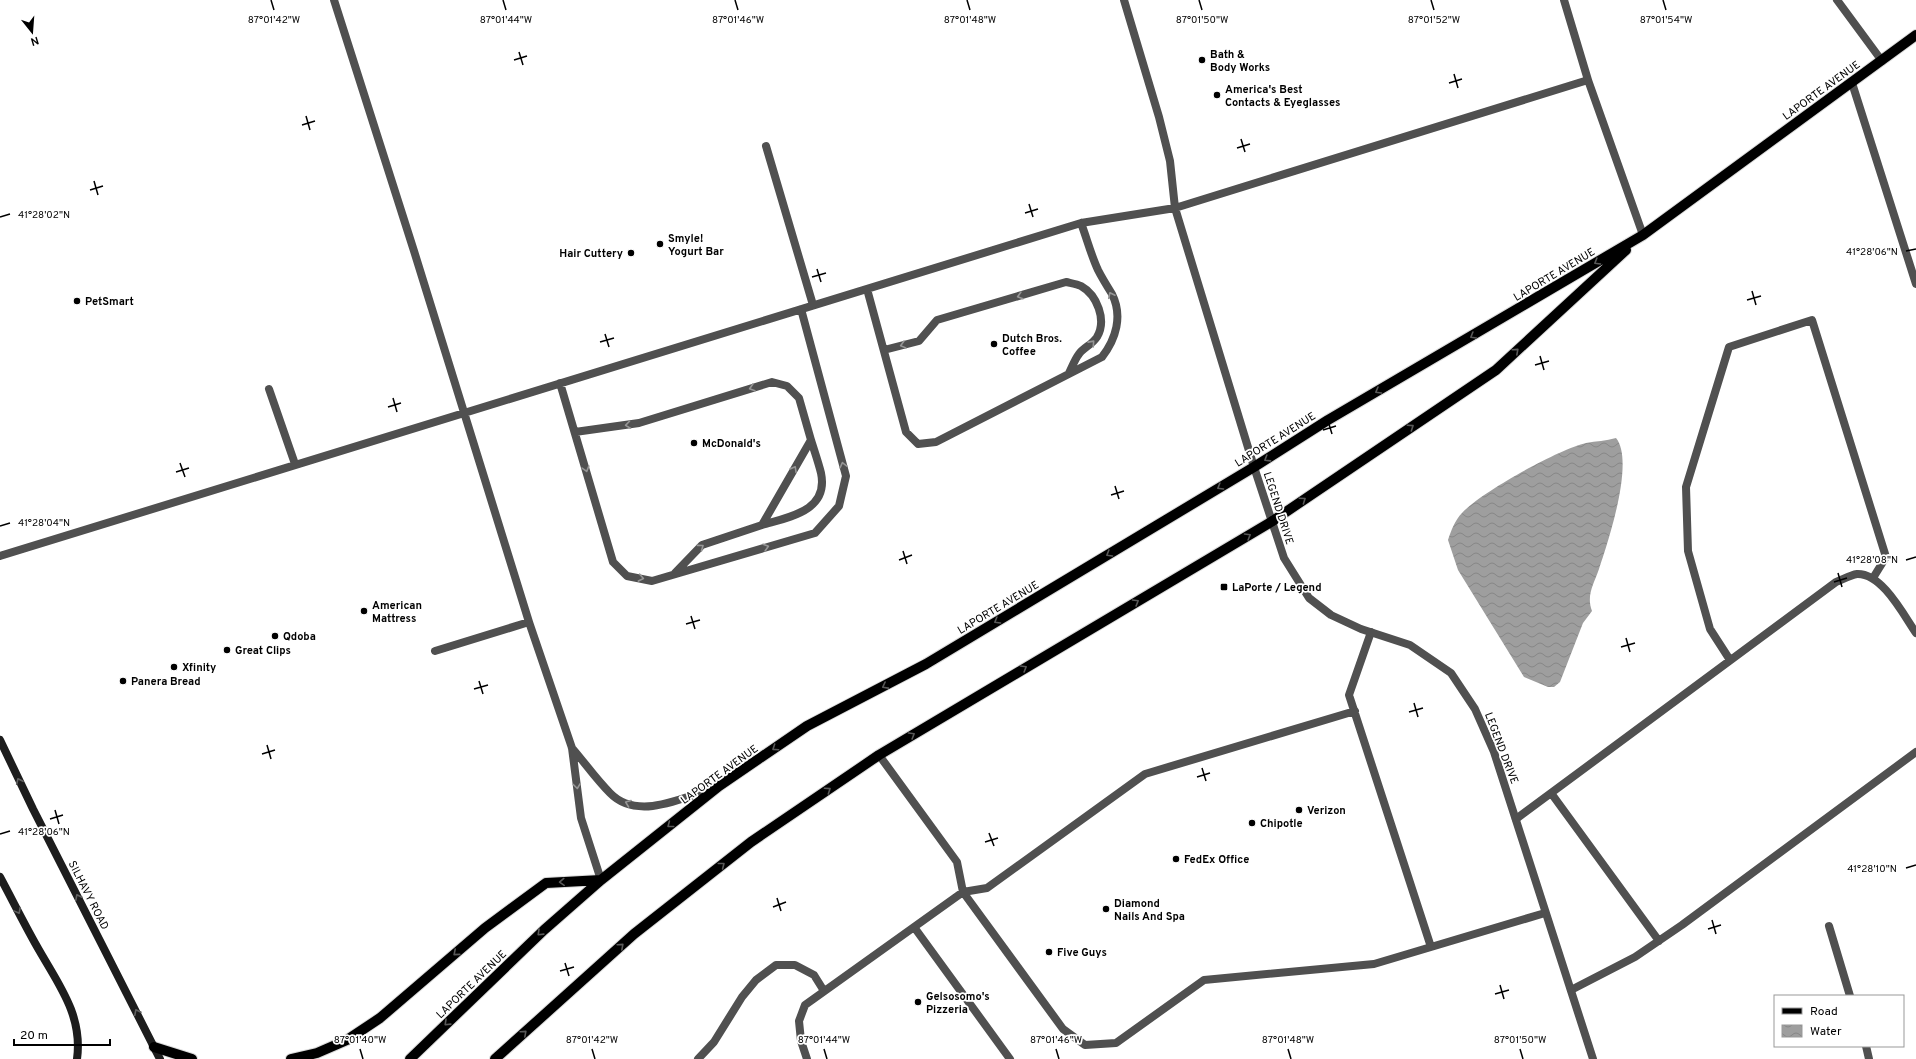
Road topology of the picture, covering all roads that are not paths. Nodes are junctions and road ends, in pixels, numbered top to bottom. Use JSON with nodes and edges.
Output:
{"nodes":[{"id":1,"x":334,"y":0,"type":"edge"},
{"id":2,"x":1124,"y":0,"type":"edge"},
{"id":3,"x":1564,"y":0,"type":"edge"},
{"id":4,"x":1837,"y":0,"type":"edge"},
{"id":5,"x":1916,"y":35,"type":"edge"},
{"id":6,"x":1882,"y":61,"type":"junction"},
{"id":7,"x":1588,"y":80,"type":"junction"},
{"id":8,"x":1852,"y":83,"type":"junction"},
{"id":9,"x":766,"y":146,"type":"dead end"},
{"id":10,"x":1175,"y":208,"type":"junction"},
{"id":11,"x":1081,"y":223,"type":"junction"},
{"id":12,"x":1643,"y":235,"type":"junction"},
{"id":13,"x":1916,"y":284,"type":"edge"},
{"id":14,"x":867,"y":289,"type":"junction"},
{"id":15,"x":813,"y":305,"type":"junction"},
{"id":16,"x":801,"y":309,"type":"junction"},
{"id":17,"x":884,"y":350,"type":"junction"},
{"id":18,"x":1069,"y":373,"type":"junction"},
{"id":19,"x":560,"y":382,"type":"junction"},
{"id":20,"x":269,"y":389,"type":"dead end"},
{"id":21,"x":463,"y":412,"type":"junction"},
{"id":22,"x":575,"y":432,"type":"junction"},
{"id":23,"x":811,"y":440,"type":"junction"},
{"id":24,"x":295,"y":464,"type":"junction"},
{"id":25,"x":1254,"y":467,"type":"junction"},
{"id":26,"x":1271,"y":522,"type":"junction"},
{"id":27,"x":762,"y":525,"type":"junction"},
{"id":28,"x":0,"y":556,"type":"edge"},
{"id":29,"x":674,"y":574,"type":"junction"},
{"id":30,"x":1873,"y":578,"type":"junction"},
{"id":31,"x":529,"y":622,"type":"junction"},
{"id":32,"x":1371,"y":632,"type":"junction"},
{"id":33,"x":1916,"y":633,"type":"edge"},
{"id":34,"x":435,"y":651,"type":"dead end"},
{"id":35,"x":1730,"y":660,"type":"junction"},
{"id":36,"x":1355,"y":711,"type":"junction"},
{"id":37,"x":0,"y":740,"type":"edge"},
{"id":38,"x":572,"y":748,"type":"junction"},
{"id":39,"x":1916,"y":752,"type":"edge"},
{"id":40,"x":879,"y":755,"type":"junction"},
{"id":41,"x":719,"y":786,"type":"junction"},
{"id":42,"x":1551,"y":792,"type":"junction"},
{"id":43,"x":1516,"y":819,"type":"junction"},
{"id":44,"x":0,"y":877,"type":"edge"},
{"id":45,"x":601,"y":880,"type":"junction"},
{"id":46,"x":963,"y":892,"type":"junction"},
{"id":47,"x":1545,"y":913,"type":"junction"},
{"id":48,"x":1829,"y":926,"type":"dead end"},
{"id":49,"x":914,"y":927,"type":"junction"},
{"id":50,"x":1659,"y":941,"type":"junction"},
{"id":51,"x":1430,"y":947,"type":"junction"},
{"id":52,"x":1571,"y":990,"type":"junction"},
{"id":53,"x":824,"y":991,"type":"junction"},
{"id":54,"x":1850,"y":995,"type":"edge"},
{"id":55,"x":154,"y":1047,"type":"junction"},
{"id":56,"x":1866,"y":1047,"type":"edge"},
{"id":57,"x":77,"y":1059,"type":"edge"},
{"id":58,"x":160,"y":1059,"type":"edge"},
{"id":59,"x":192,"y":1059,"type":"edge"},
{"id":60,"x":291,"y":1059,"type":"edge"},
{"id":61,"x":410,"y":1059,"type":"edge"},
{"id":62,"x":495,"y":1059,"type":"edge"},
{"id":63,"x":698,"y":1059,"type":"edge"},
{"id":64,"x":807,"y":1059,"type":"edge"},
{"id":65,"x":1010,"y":1059,"type":"edge"},
{"id":66,"x":1593,"y":1059,"type":"edge"},
{"id":67,"x":1870,"y":1059,"type":"edge"}],
"edges":[{"from":1,"to":21,"type":"street"},
{"from":2,"to":10,"type":"street","name":"LEGEND DRIVE"},
{"from":3,"to":7,"type":"street"},
{"from":4,"to":6,"type":"street"},
{"from":5,"to":6,"type":"main road","name":"LAPORTE AVENUE"},
{"from":6,"to":8,"type":"main road","name":"LAPORTE AVENUE"},
{"from":7,"to":10,"type":"street"},
{"from":7,"to":12,"type":"street"},
{"from":8,"to":12,"type":"main road","name":"LAPORTE AVENUE"},
{"from":8,"to":13,"type":"street"},
{"from":9,"to":15,"type":"street"},
{"from":10,"to":11,"type":"street"},
{"from":10,"to":25,"type":"street","name":"LEGEND DRIVE"},
{"from":11,"to":14,"type":"street"},
{"from":18,"to":11,"type":"street","one_way":true},
{"from":12,"to":25,"type":"main road","name":"LAPORTE AVENUE","one_way":true},
{"from":26,"to":12,"type":"main road","name":"LAPORTE AVENUE","one_way":true},
{"from":14,"to":15,"type":"street"},
{"from":14,"to":17,"type":"street"},
{"from":15,"to":16,"type":"street"},
{"from":16,"to":19,"type":"street"},
{"from":29,"to":16,"type":"street","one_way":true},
{"from":17,"to":18,"type":"street"},
{"from":18,"to":17,"type":"street","one_way":true},
{"from":19,"to":21,"type":"street"},
{"from":19,"to":22,"type":"street"},
{"from":20,"to":24,"type":"street"},
{"from":21,"to":24,"type":"street"},
{"from":21,"to":31,"type":"street"},
{"from":23,"to":22,"type":"street","one_way":true},
{"from":22,"to":29,"type":"street","one_way":true},
{"from":27,"to":23,"type":"street","one_way":true},
{"from":23,"to":27,"type":"street"},
{"from":24,"to":28,"type":"street"},
{"from":25,"to":26,"type":"street","name":"LEGEND DRIVE"},
{"from":25,"to":41,"type":"main road","name":"LAPORTE AVENUE","one_way":true},
{"from":26,"to":32,"type":"street","name":"LEGEND DRIVE"},
{"from":40,"to":26,"type":"main road","name":"LAPORTE AVENUE","one_way":true},
{"from":29,"to":27,"type":"street","one_way":true},
{"from":30,"to":33,"type":"street"},
{"from":30,"to":35,"type":"street"},
{"from":30,"to":35,"type":"street"},
{"from":31,"to":34,"type":"street"},
{"from":31,"to":38,"type":"street"},
{"from":32,"to":36,"type":"street"},
{"from":32,"to":43,"type":"street","name":"LEGEND DRIVE"},
{"from":35,"to":42,"type":"street"},
{"from":36,"to":46,"type":"street"},
{"from":36,"to":51,"type":"street"},
{"from":55,"to":37,"type":"street","name":"SILHAVY ROAD","one_way":true},
{"from":41,"to":38,"type":"street","one_way":true},
{"from":38,"to":45,"type":"street","one_way":true},
{"from":39,"to":50,"type":"street"},
{"from":40,"to":46,"type":"street"},
{"from":62,"to":40,"type":"main road","name":"LAPORTE AVENUE","one_way":true},
{"from":41,"to":45,"type":"main road","name":"LAPORTE AVENUE","one_way":true},
{"from":42,"to":43,"type":"street"},
{"from":42,"to":50,"type":"street"},
{"from":43,"to":47,"type":"street","name":"LEGEND DRIVE"},
{"from":44,"to":57,"type":"street","one_way":true},
{"from":45,"to":60,"type":"main road","one_way":true},
{"from":45,"to":61,"type":"main road","name":"LAPORTE AVENUE","one_way":true},
{"from":46,"to":49,"type":"street"},
{"from":46,"to":51,"type":"street"},
{"from":47,"to":51,"type":"street"},
{"from":47,"to":52,"type":"street","name":"LEGEND DRIVE"},
{"from":48,"to":54,"type":"street"},
{"from":49,"to":53,"type":"street"},
{"from":49,"to":65,"type":"street"},
{"from":50,"to":52,"type":"street"},
{"from":52,"to":66,"type":"street","name":"LEGEND DRIVE"},
{"from":53,"to":63,"type":"street"},
{"from":53,"to":64,"type":"street"},
{"from":55,"to":58,"type":"street","name":"SILHAVY ROAD"},
{"from":55,"to":59,"type":"main road"},
{"from":56,"to":67,"type":"street"}]}
